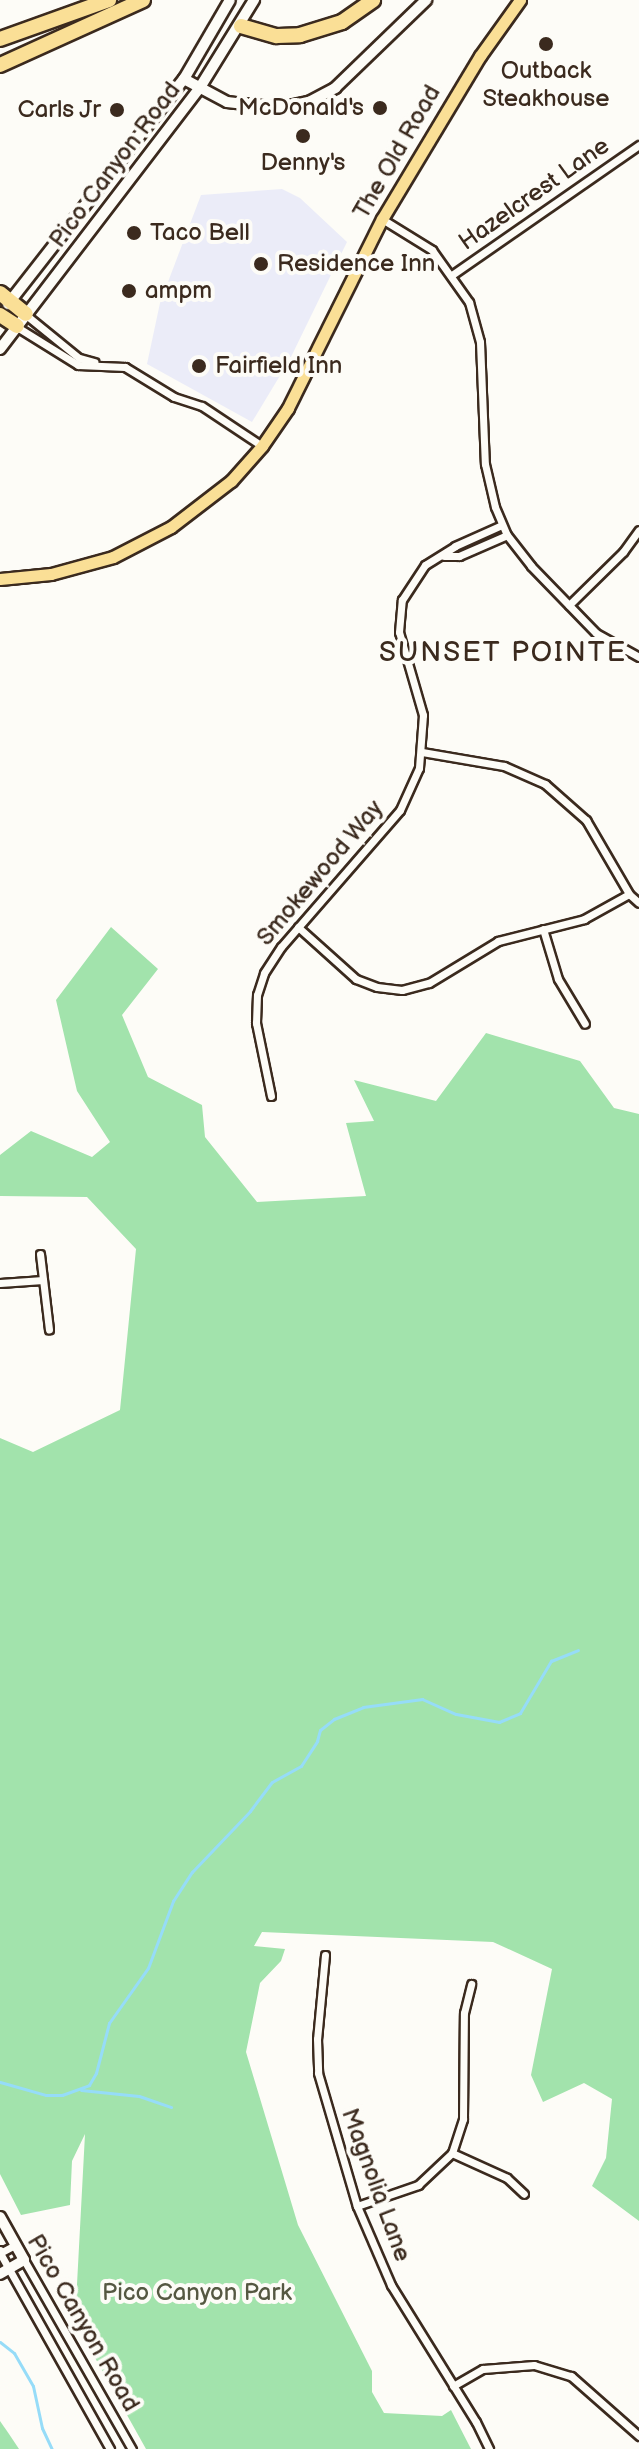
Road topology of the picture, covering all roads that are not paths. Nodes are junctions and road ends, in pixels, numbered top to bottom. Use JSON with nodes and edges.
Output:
{"nodes":[{"id":1,"x":109,"y":0,"type":"edge"},
{"id":2,"x":143,"y":0,"type":"edge"},
{"id":3,"x":230,"y":0,"type":"edge"},
{"id":4,"x":254,"y":0,"type":"edge"},
{"id":5,"x":373,"y":0,"type":"edge"},
{"id":6,"x":426,"y":0,"type":"edge"},
{"id":7,"x":520,"y":0,"type":"edge"},
{"id":8,"x":241,"y":26,"type":"junction"},
{"id":9,"x":0,"y":39,"type":"edge"},
{"id":10,"x":0,"y":65,"type":"edge"},
{"id":11,"x":184,"y":79,"type":"junction"},
{"id":12,"x":199,"y":89,"type":"junction"},
{"id":13,"x":639,"y":145,"type":"edge"},
{"id":14,"x":382,"y":219,"type":"junction"},
{"id":15,"x":452,"y":275,"type":"junction"},
{"id":16,"x":5,"y":297,"type":"edge"},
{"id":17,"x":0,"y":315,"type":"edge"},
{"id":18,"x":21,"y":320,"type":"junction"},
{"id":19,"x":0,"y":349,"type":"edge"},
{"id":20,"x":103,"y":365,"type":"junction"},
{"id":21,"x":262,"y":446,"type":"junction"},
{"id":22,"x":502,"y":525,"type":"junction"},
{"id":23,"x":639,"y":530,"type":"edge"},
{"id":24,"x":507,"y":535,"type":"junction"},
{"id":25,"x":444,"y":556,"type":"junction"},
{"id":26,"x":0,"y":579,"type":"edge"},
{"id":27,"x":569,"y":605,"type":"junction"},
{"id":28,"x":639,"y":657,"type":"edge"},
{"id":29,"x":422,"y":752,"type":"junction"},
{"id":30,"x":629,"y":894,"type":"junction"},
{"id":31,"x":639,"y":903,"type":"edge"},
{"id":32,"x":298,"y":927,"type":"junction"},
{"id":33,"x":543,"y":929,"type":"junction"},
{"id":34,"x":585,"y":1024,"type":"dead end"},
{"id":35,"x":271,"y":1096,"type":"dead end"},
{"id":36,"x":40,"y":1254,"type":"dead end"},
{"id":37,"x":43,"y":1280,"type":"junction"},
{"id":38,"x":0,"y":1283,"type":"edge"},
{"id":39,"x":49,"y":1329,"type":"dead end"},
{"id":40,"x":325,"y":1955,"type":"dead end"},
{"id":41,"x":471,"y":1984,"type":"dead end"},
{"id":42,"x":452,"y":2153,"type":"junction"},
{"id":43,"x":524,"y":2194,"type":"dead end"},
{"id":44,"x":357,"y":2206,"type":"junction"},
{"id":45,"x":0,"y":2217,"type":"edge"},
{"id":46,"x":15,"y":2245,"type":"junction"},
{"id":47,"x":0,"y":2253,"type":"edge"},
{"id":48,"x":24,"y":2260,"type":"junction"},
{"id":49,"x":4,"y":2271,"type":"edge"},
{"id":50,"x":453,"y":2386,"type":"junction"},
{"id":51,"x":639,"y":2436,"type":"edge"},
{"id":52,"x":110,"y":2449,"type":"edge"},
{"id":53,"x":132,"y":2449,"type":"edge"},
{"id":54,"x":489,"y":2449,"type":"edge"}],
"edges":[{"from":1,"to":9,"type":"highway"},
{"from":2,"to":10,"type":"highway"},
{"from":3,"to":11,"type":"main road","name":"Pico Canyon Road"},
{"from":4,"to":8,"type":"main road","name":"Pico Canyon Road"},
{"from":5,"to":8,"type":"highway"},
{"from":6,"to":12,"type":"main road"},
{"from":7,"to":14,"type":"main road","name":"The Old Road"},
{"from":8,"to":12,"type":"main road","name":"Pico Canyon Road"},
{"from":11,"to":12,"type":"main road"},
{"from":11,"to":16,"type":"main road","name":"Pico Canyon Road"},
{"from":12,"to":18,"type":"main road","name":"Pico Canyon Road"},
{"from":13,"to":15,"type":"street","name":"Hazelcrest Lane"},
{"from":14,"to":15,"type":"street"},
{"from":14,"to":21,"type":"main road","name":"The Old Road"},
{"from":15,"to":22,"type":"street"},
{"from":16,"to":17,"type":"main road","name":"Pico Canyon Road"},
{"from":16,"to":18,"type":"highway"},
{"from":17,"to":18,"type":"highway"},
{"from":18,"to":19,"type":"main road","name":"Pico Canyon Road"},
{"from":18,"to":20,"type":"street"},
{"from":18,"to":20,"type":"street"},
{"from":20,"to":21,"type":"street"},
{"from":21,"to":26,"type":"main road","name":"The Old Road"},
{"from":22,"to":24,"type":"street"},
{"from":22,"to":25,"type":"street","name":"Smokewood Way"},
{"from":23,"to":27,"type":"street"},
{"from":24,"to":25,"type":"street","name":"Smokewood Way"},
{"from":24,"to":27,"type":"street"},
{"from":25,"to":29,"type":"street","name":"Smokewood Way"},
{"from":27,"to":28,"type":"street"},
{"from":29,"to":30,"type":"street"},
{"from":29,"to":32,"type":"street","name":"Smokewood Way"},
{"from":30,"to":31,"type":"street"},
{"from":30,"to":33,"type":"street"},
{"from":32,"to":33,"type":"street"},
{"from":32,"to":35,"type":"street","name":"Smokewood Way"},
{"from":33,"to":34,"type":"street"},
{"from":36,"to":37,"type":"street"},
{"from":37,"to":38,"type":"street"},
{"from":37,"to":39,"type":"street"},
{"from":40,"to":44,"type":"street","name":"Magnolia Lane"},
{"from":41,"to":42,"type":"street"},
{"from":42,"to":43,"type":"street"},
{"from":42,"to":44,"type":"street"},
{"from":44,"to":50,"type":"street","name":"Magnolia Lane"},
{"from":45,"to":46,"type":"main road","name":"Pico Canyon Road"},
{"from":46,"to":47,"type":"street"},
{"from":46,"to":48,"type":"main road","name":"Pico Canyon Road"},
{"from":47,"to":49,"type":"street","name":"Pico Canyon Road"},
{"from":48,"to":49,"type":"main road"},
{"from":48,"to":53,"type":"street","name":"Pico Canyon Road"},
{"from":49,"to":52,"type":"street","name":"Pico Canyon Road"},
{"from":50,"to":51,"type":"street"},
{"from":50,"to":54,"type":"street","name":"Magnolia Lane"}]}
